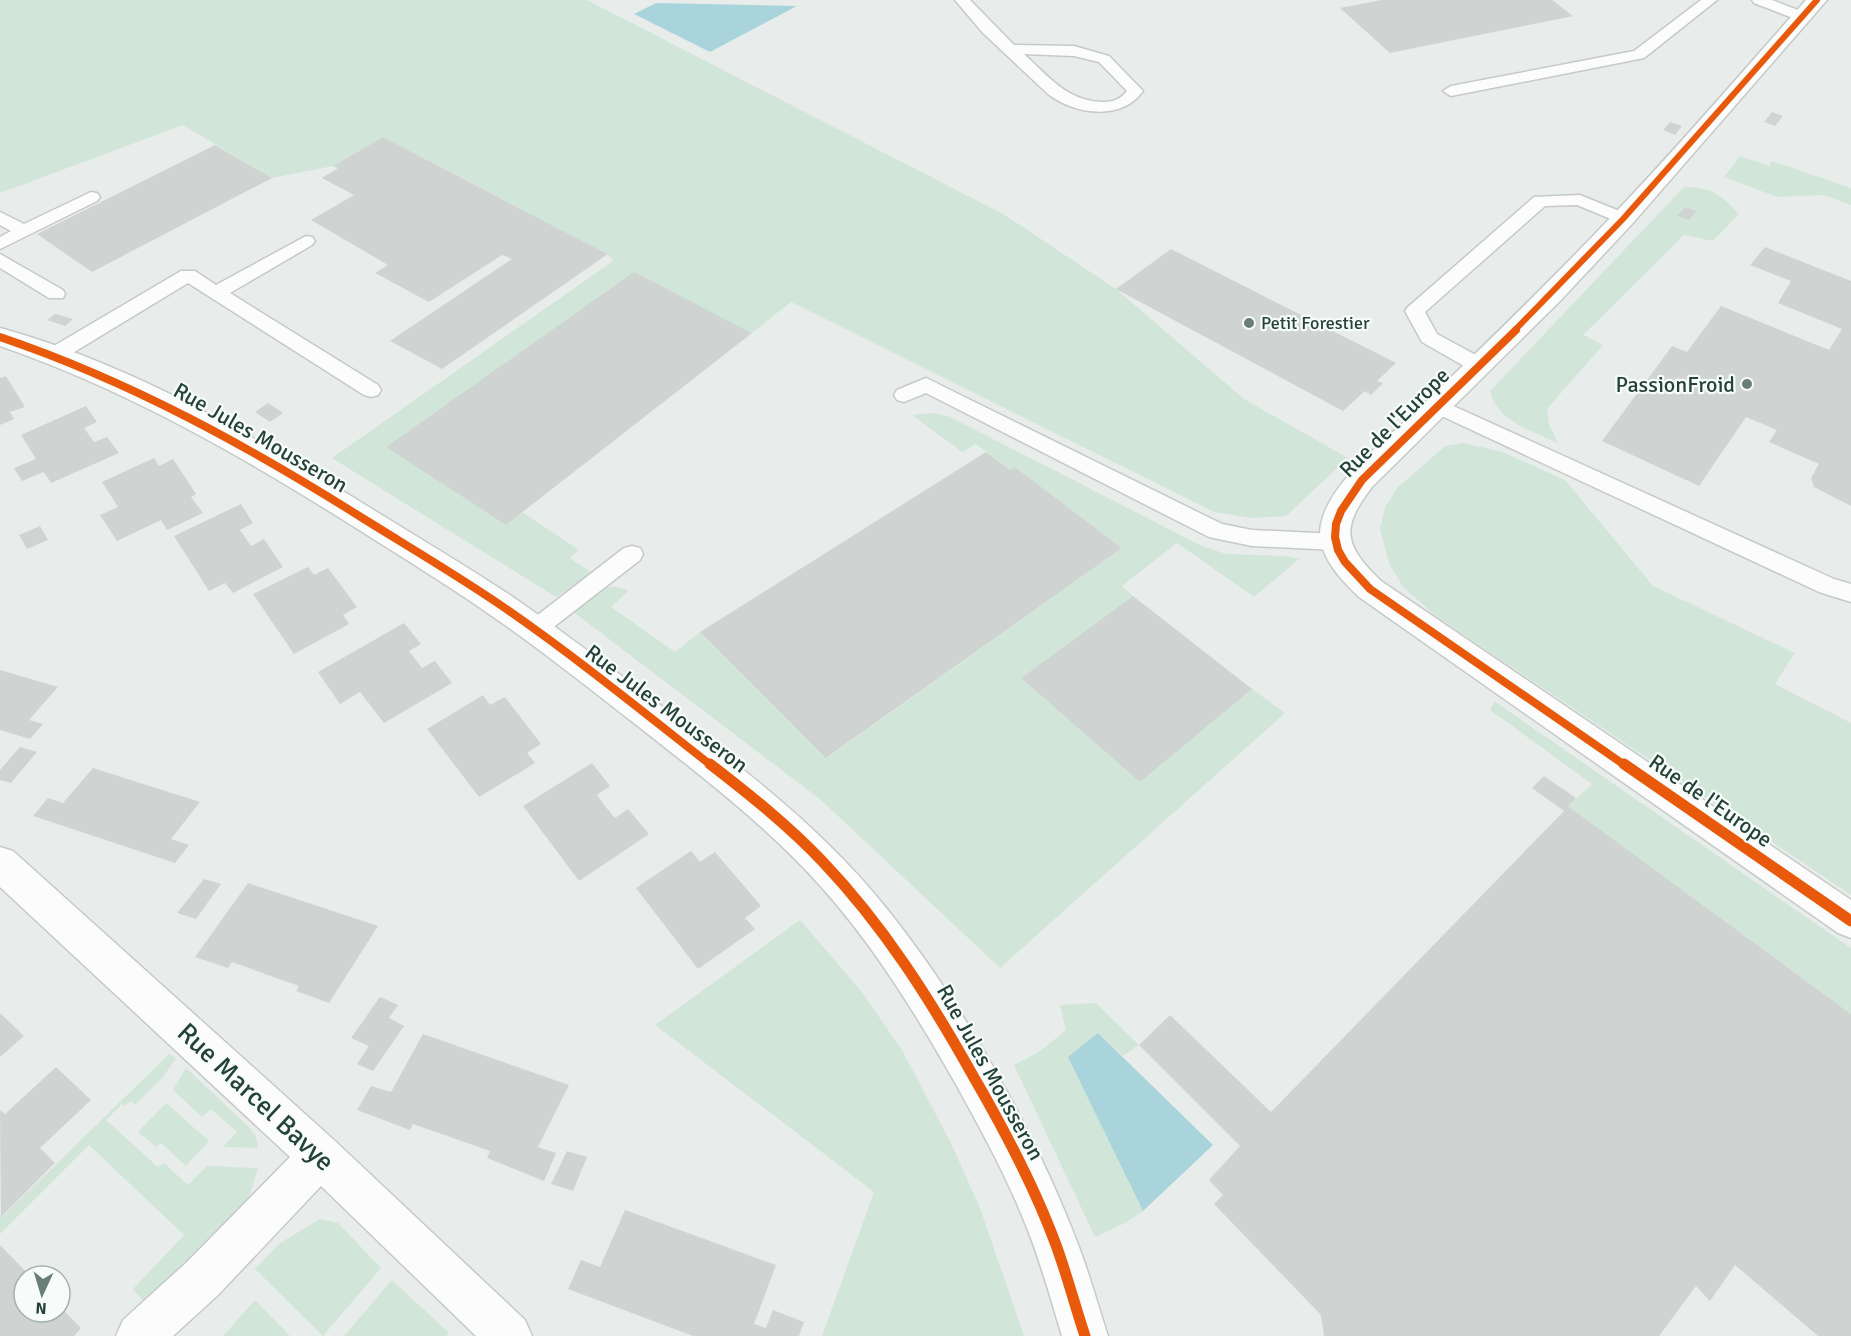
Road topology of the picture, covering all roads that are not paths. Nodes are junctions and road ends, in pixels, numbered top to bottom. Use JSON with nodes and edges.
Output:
{"nodes":[{"id":1,"x":962,"y":0,"type":"edge"},
{"id":2,"x":1710,"y":0,"type":"edge"},
{"id":3,"x":1760,"y":0,"type":"edge"},
{"id":4,"x":1810,"y":8,"type":"edge"},
{"id":5,"x":1010,"y":49,"type":"junction"},
{"id":6,"x":1452,"y":91,"type":"dead end"},
{"id":7,"x":91,"y":197,"type":"dead end"},
{"id":8,"x":0,"y":217,"type":"edge"},
{"id":9,"x":1623,"y":219,"type":"junction"},
{"id":10,"x":24,"y":232,"type":"junction"},
{"id":11,"x":306,"y":241,"type":"dead end"},
{"id":12,"x":0,"y":244,"type":"edge"},
{"id":13,"x":0,"y":260,"type":"edge"},
{"id":14,"x":218,"y":292,"type":"junction"},
{"id":15,"x":56,"y":294,"type":"dead end"},
{"id":16,"x":0,"y":337,"type":"edge"},
{"id":17,"x":54,"y":355,"type":"junction"},
{"id":18,"x":1478,"y":365,"type":"junction"},
{"id":19,"x":372,"y":390,"type":"dead end"},
{"id":20,"x":904,"y":395,"type":"dead end"},
{"id":21,"x":1438,"y":406,"type":"junction"},
{"id":22,"x":1335,"y":542,"type":"junction"},
{"id":23,"x":632,"y":554,"type":"dead end"},
{"id":24,"x":1851,"y":593,"type":"edge"},
{"id":25,"x":534,"y":630,"type":"junction"},
{"id":26,"x":0,"y":863,"type":"edge"},
{"id":27,"x":1851,"y":921,"type":"edge"},
{"id":28,"x":320,"y":1156,"type":"junction"},
{"id":29,"x":139,"y":1336,"type":"edge"},
{"id":30,"x":509,"y":1336,"type":"edge"},
{"id":31,"x":1085,"y":1336,"type":"edge"}],
"edges":[{"from":1,"to":5,"type":"lane"},
{"from":2,"to":6,"type":"lane"},
{"from":3,"to":4,"type":"lane"},
{"from":4,"to":9,"type":"street","name":"Rue de l'Europe"},
{"from":5,"to":5,"type":"lane"},
{"from":7,"to":10,"type":"lane"},
{"from":8,"to":10,"type":"lane"},
{"from":9,"to":18,"type":"street","name":"Rue de l'Europe"},
{"from":9,"to":18,"type":"lane"},
{"from":10,"to":12,"type":"lane"},
{"from":11,"to":14,"type":"lane"},
{"from":13,"to":15,"type":"lane"},
{"from":14,"to":17,"type":"lane"},
{"from":14,"to":19,"type":"lane"},
{"from":16,"to":17,"type":"street","name":"Rue Jules Mousseron"},
{"from":17,"to":25,"type":"street","name":"Rue Jules Mousseron"},
{"from":18,"to":21,"type":"street","name":"Rue de l'Europe"},
{"from":20,"to":22,"type":"lane"},
{"from":21,"to":22,"type":"street","name":"Rue de l'Europe"},
{"from":21,"to":24,"type":"lane"},
{"from":22,"to":27,"type":"street","name":"Rue de l'Europe"},
{"from":23,"to":25,"type":"lane"},
{"from":25,"to":31,"type":"street","name":"Rue Jules Mousseron"},
{"from":26,"to":28,"type":"street","name":"Rue Marcel Bavye"},
{"from":28,"to":29,"type":"street"},
{"from":28,"to":30,"type":"street","name":"Rue Marcel Bavye"}]}
